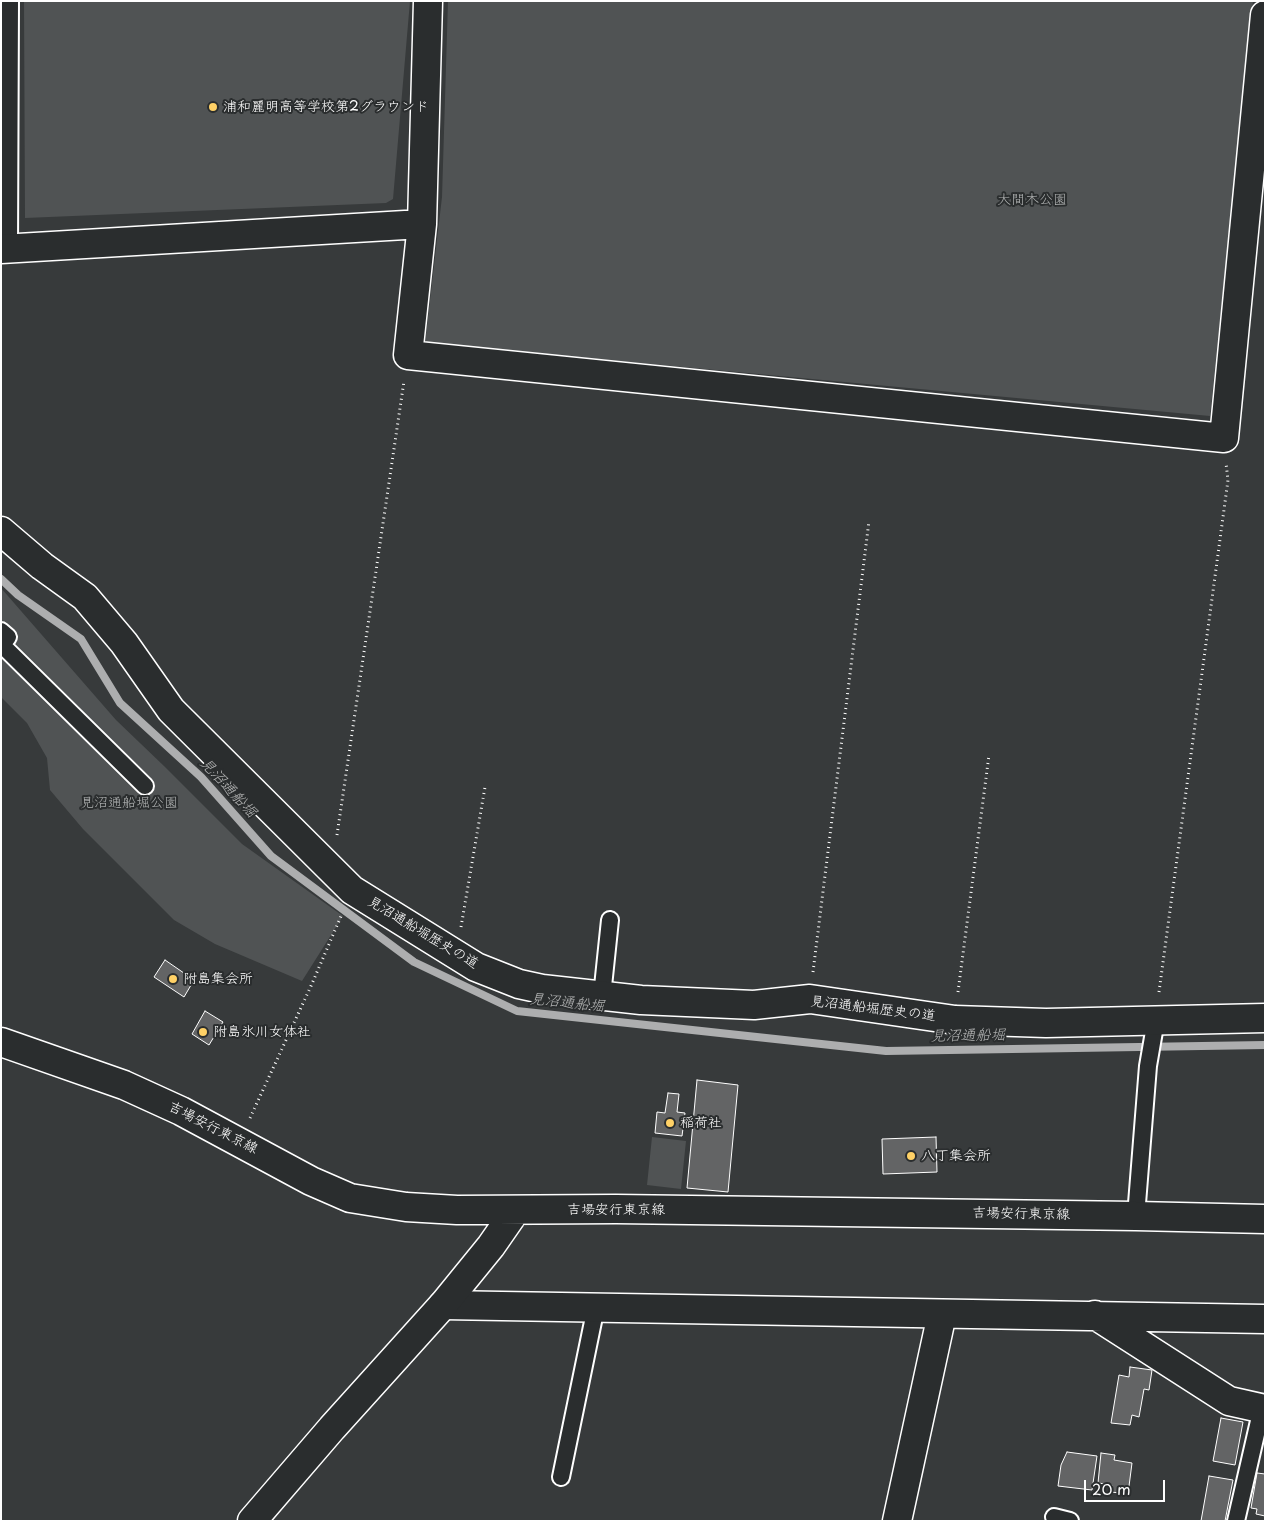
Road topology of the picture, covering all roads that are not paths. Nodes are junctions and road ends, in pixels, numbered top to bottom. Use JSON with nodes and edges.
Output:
{"nodes":[{"id":1,"x":10,"y":1,"type":"edge"},
{"id":2,"x":428,"y":1,"type":"edge"},
{"id":3,"x":1265,"y":16,"type":"edge"},
{"id":4,"x":422,"y":224,"type":"junction"},
{"id":5,"x":5,"y":249,"type":"edge"},
{"id":6,"x":1,"y":531,"type":"edge"},
{"id":7,"x":1,"y":631,"type":"edge"},
{"id":8,"x":145,"y":786,"type":"dead end"},
{"id":9,"x":610,"y":920,"type":"dead end"},
{"id":10,"x":602,"y":996,"type":"junction"},
{"id":11,"x":1265,"y":1018,"type":"edge"},
{"id":12,"x":1156,"y":1020,"type":"junction"},
{"id":13,"x":1,"y":1042,"type":"edge"},
{"id":14,"x":516,"y":1210,"type":"junction"},
{"id":15,"x":1136,"y":1216,"type":"junction"},
{"id":16,"x":1265,"y":1219,"type":"edge"},
{"id":17,"x":443,"y":1305,"type":"junction"},
{"id":18,"x":596,"y":1307,"type":"junction"},
{"id":19,"x":942,"y":1314,"type":"junction"},
{"id":20,"x":1094,"y":1315,"type":"junction"},
{"id":21,"x":1265,"y":1319,"type":"edge"},
{"id":22,"x":1263,"y":1408,"type":"edge"},
{"id":23,"x":561,"y":1477,"type":"dead end"},
{"id":24,"x":1054,"y":1517,"type":"dead end"},
{"id":25,"x":252,"y":1521,"type":"edge"},
{"id":26,"x":897,"y":1521,"type":"edge"},
{"id":27,"x":1070,"y":1521,"type":"edge"},
{"id":28,"x":1236,"y":1521,"type":"edge"}],
"edges":[{"from":1,"to":5,"type":"lane"},
{"from":2,"to":4,"type":"street"},
{"from":3,"to":4,"type":"street"},
{"from":4,"to":5,"type":"street"},
{"from":6,"to":10,"type":"street","name":"見沼通船堀歴史の道"},
{"from":7,"to":8,"type":"lane"},
{"from":9,"to":10,"type":"lane"},
{"from":10,"to":12,"type":"street","name":"見沼通船堀歴史の道"},
{"from":11,"to":12,"type":"street","name":"見沼通船堀歴史の道"},
{"from":12,"to":15,"type":"lane"},
{"from":13,"to":14,"type":"street","name":"吉場安行東京線"},
{"from":14,"to":15,"type":"street","name":"吉場安行東京線"},
{"from":14,"to":17,"type":"street"},
{"from":15,"to":16,"type":"street","name":"吉場安行東京線"},
{"from":17,"to":18,"type":"street"},
{"from":17,"to":25,"type":"street"},
{"from":18,"to":19,"type":"street"},
{"from":18,"to":23,"type":"lane"},
{"from":19,"to":20,"type":"street"},
{"from":19,"to":26,"type":"street"},
{"from":20,"to":21,"type":"street"},
{"from":20,"to":22,"type":"street"},
{"from":22,"to":28,"type":"lane"},
{"from":24,"to":27,"type":"lane"}]}
